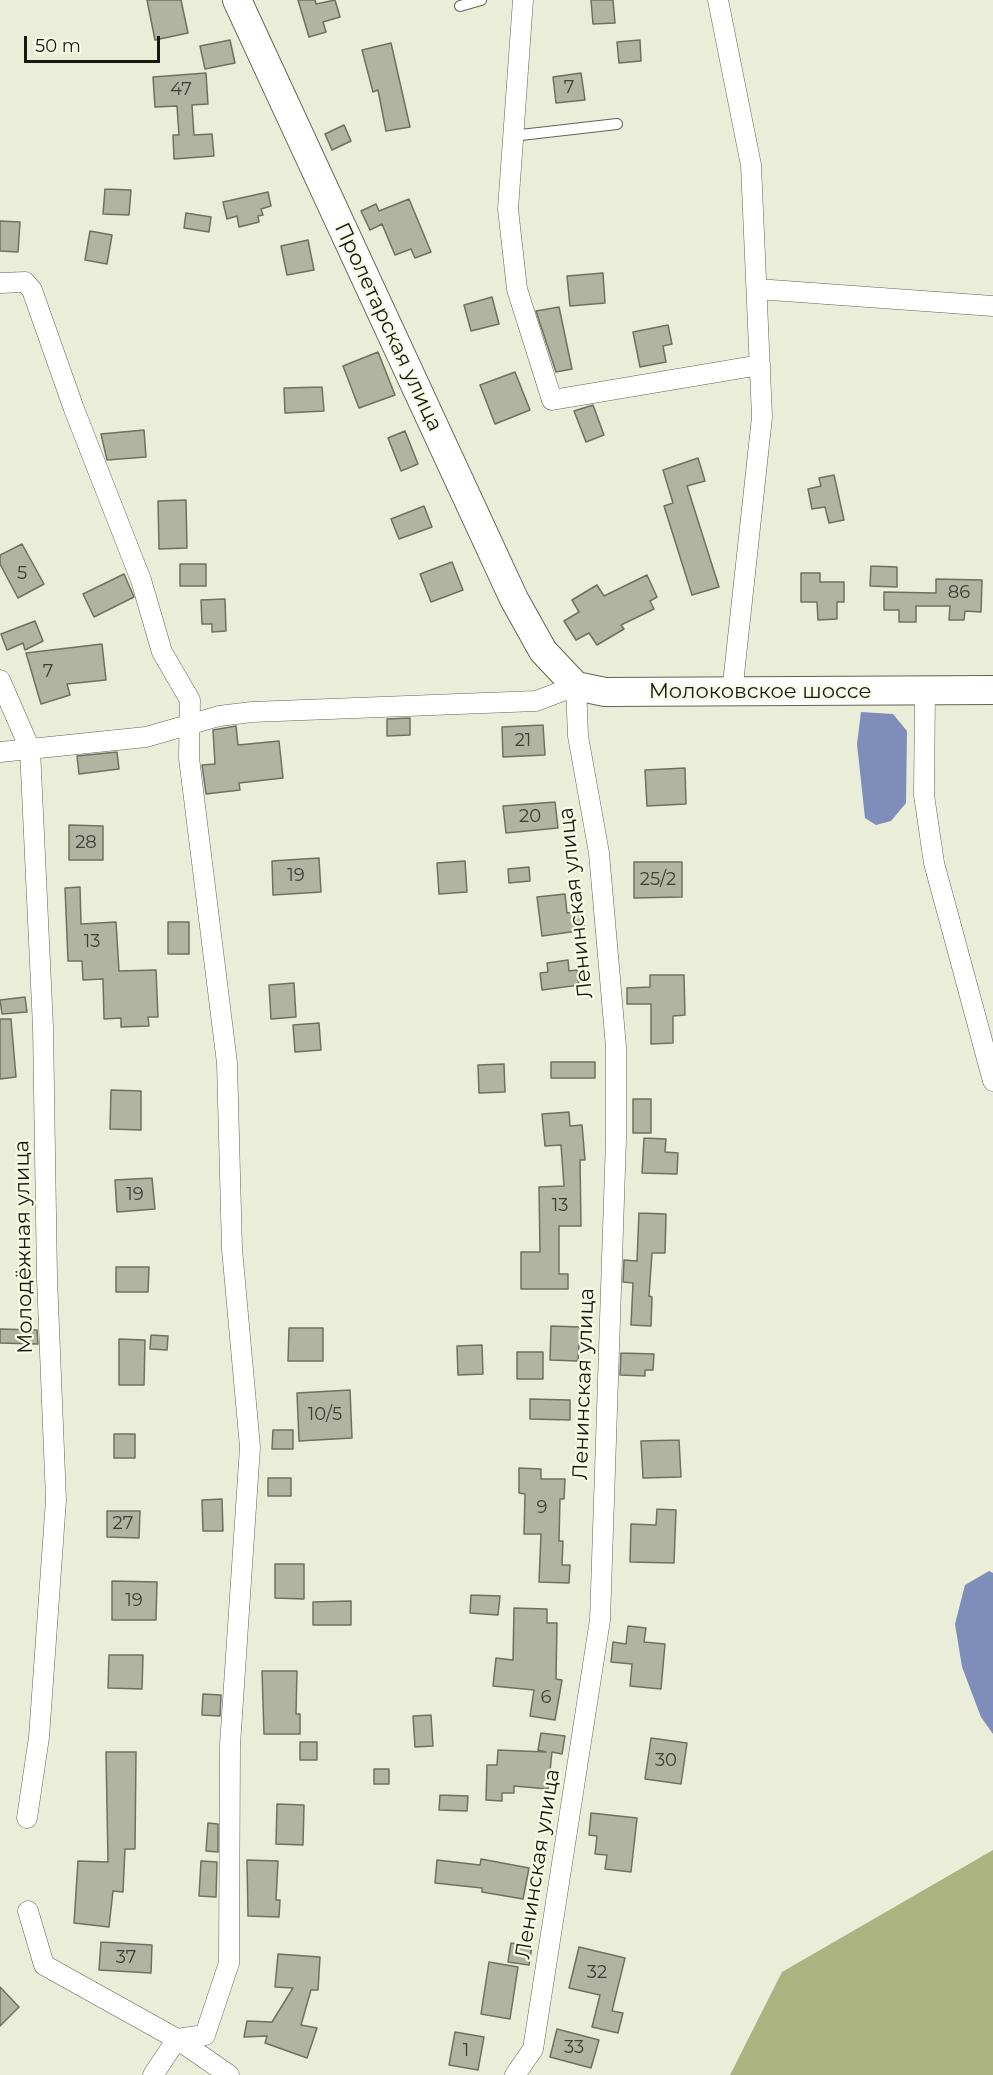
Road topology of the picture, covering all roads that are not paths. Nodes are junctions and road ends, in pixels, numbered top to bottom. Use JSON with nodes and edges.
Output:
{"nodes":[{"id":1,"x":237,"y":0,"type":"edge"},
{"id":2,"x":481,"y":0,"type":"edge"},
{"id":3,"x":523,"y":0,"type":"edge"},
{"id":4,"x":718,"y":0,"type":"edge"},
{"id":5,"x":460,"y":6,"type":"dead end"},
{"id":6,"x":617,"y":124,"type":"dead end"},
{"id":7,"x":512,"y":136,"type":"junction"},
{"id":8,"x":0,"y":283,"type":"edge"},
{"id":9,"x":757,"y":289,"type":"junction"},
{"id":10,"x":993,"y":306,"type":"edge"},
{"id":11,"x":760,"y":365,"type":"junction"},
{"id":12,"x":0,"y":680,"type":"edge"},
{"id":13,"x":576,"y":687,"type":"junction"},
{"id":14,"x":993,"y":690,"type":"edge"},
{"id":15,"x":925,"y":691,"type":"junction"},
{"id":16,"x":732,"y":693,"type":"junction"},
{"id":17,"x":190,"y":724,"type":"junction"},
{"id":18,"x":30,"y":749,"type":"junction"},
{"id":19,"x":0,"y":752,"type":"edge"},
{"id":20,"x":993,"y":1081,"type":"edge"},
{"id":21,"x":27,"y":1818,"type":"dead end"},
{"id":22,"x":28,"y":1911,"type":"dead end"},
{"id":23,"x":177,"y":2039,"type":"junction"},
{"id":24,"x":153,"y":2075,"type":"edge"},
{"id":25,"x":229,"y":2075,"type":"edge"},
{"id":26,"x":514,"y":2075,"type":"edge"}],
"edges":[{"from":1,"to":13,"type":"main road","name":"Пролетарская улица"},
{"from":2,"to":5,"type":"lane"},
{"from":3,"to":7,"type":"street"},
{"from":4,"to":9,"type":"street"},
{"from":6,"to":7,"type":"lane"},
{"from":7,"to":11,"type":"street"},
{"from":8,"to":17,"type":"street"},
{"from":9,"to":10,"type":"street"},
{"from":9,"to":11,"type":"street"},
{"from":11,"to":16,"type":"street"},
{"from":12,"to":18,"type":"street","name":"Молодёжная улица"},
{"from":13,"to":16,"type":"main road","name":"Молоковское шоссе"},
{"from":13,"to":17,"type":"street"},
{"from":13,"to":26,"type":"street","name":"Ленинская улица"},
{"from":14,"to":15,"type":"main road","name":"Молоковское шоссе"},
{"from":15,"to":16,"type":"main road","name":"Молоковское шоссе"},
{"from":15,"to":20,"type":"street"},
{"from":17,"to":18,"type":"street"},
{"from":17,"to":23,"type":"street"},
{"from":18,"to":19,"type":"street"},
{"from":18,"to":21,"type":"street","name":"Молодёжная улица"},
{"from":22,"to":23,"type":"street"},
{"from":23,"to":24,"type":"street"},
{"from":23,"to":25,"type":"street"}]}
